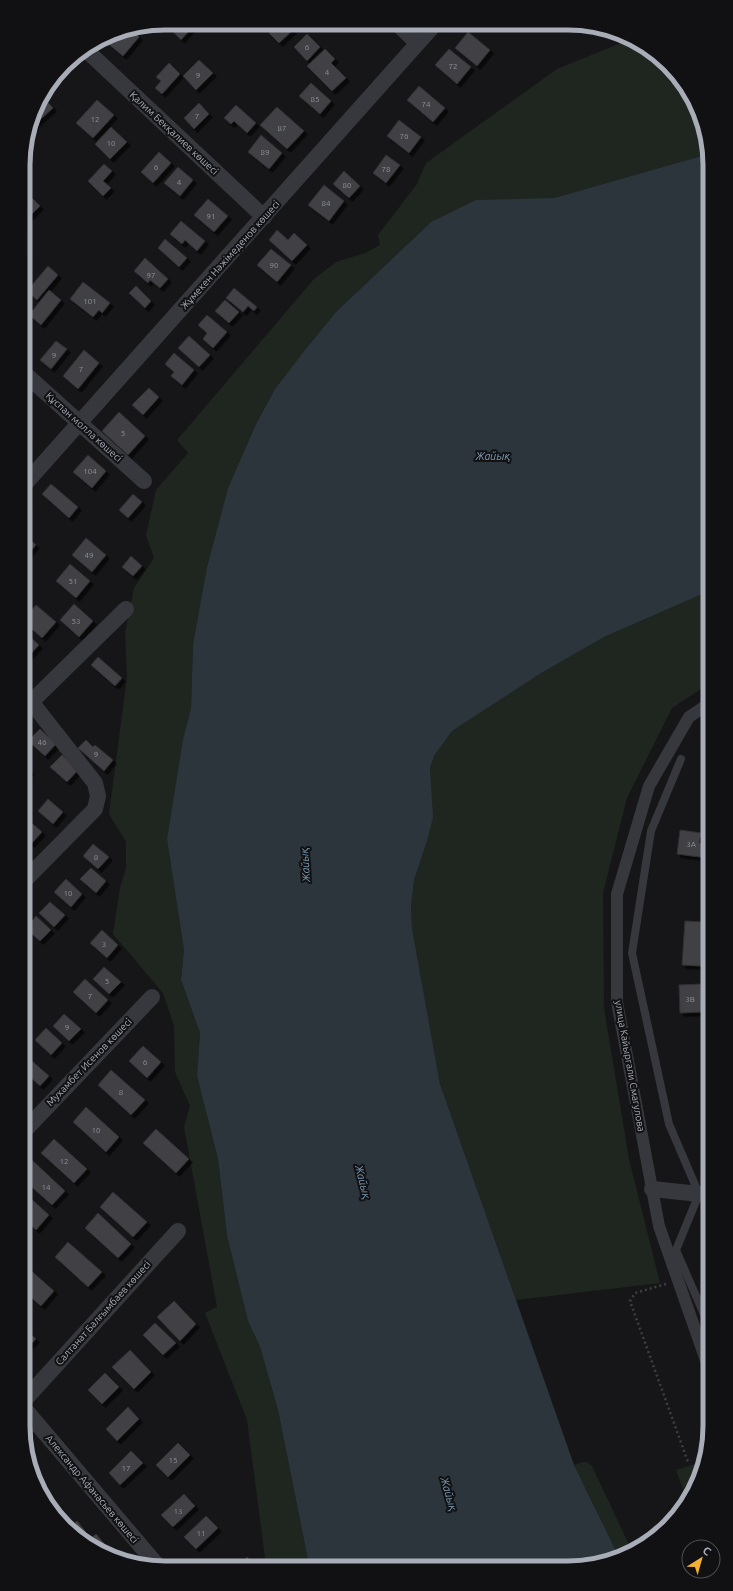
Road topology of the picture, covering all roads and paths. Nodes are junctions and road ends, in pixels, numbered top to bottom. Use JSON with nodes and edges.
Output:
{"nodes":[{"id":1,"x":404,"y":30,"type":"edge"},
{"id":2,"x":429,"y":30,"type":"edge"},
{"id":3,"x":417,"y":43,"type":"junction"},
{"id":4,"x":90,"y":53,"type":"edge"},
{"id":5,"x":264,"y":217,"type":"junction"},
{"id":6,"x":30,"y":379,"type":"edge"},
{"id":7,"x":80,"y":422,"type":"junction"},
{"id":8,"x":30,"y":477,"type":"edge"},
{"id":9,"x":144,"y":481,"type":"dead end"},
{"id":10,"x":126,"y":609,"type":"dead end"},
{"id":11,"x":30,"y":698,"type":"edge"},
{"id":12,"x":30,"y":705,"type":"edge"},
{"id":13,"x":703,"y":708,"type":"edge"},
{"id":14,"x":681,"y":759,"type":"dead end"},
{"id":15,"x":30,"y":875,"type":"edge"},
{"id":16,"x":152,"y":997,"type":"dead end"},
{"id":17,"x":30,"y":1125,"type":"edge"},
{"id":18,"x":652,"y":1189,"type":"junction"},
{"id":19,"x":703,"y":1192,"type":"edge"},
{"id":20,"x":703,"y":1194,"type":"edge"},
{"id":21,"x":703,"y":1196,"type":"edge"},
{"id":22,"x":178,"y":1231,"type":"dead end"},
{"id":23,"x":661,"y":1286,"type":"dead end"},
{"id":24,"x":703,"y":1312,"type":"edge"},
{"id":25,"x":703,"y":1352,"type":"edge"},
{"id":26,"x":30,"y":1394,"type":"edge"},
{"id":27,"x":30,"y":1415,"type":"edge"},
{"id":28,"x":688,"y":1462,"type":"dead end"},
{"id":29,"x":153,"y":1561,"type":"edge"}],
"edges":[{"from":1,"to":3,"type":"street"},
{"from":2,"to":3,"type":"street","name":"Жұмекен Нәжімеденов көшесі"},
{"from":3,"to":5,"type":"street","name":"Жұмекен Нәжімеденов көшесі"},
{"from":4,"to":5,"type":"street","name":"Қалим Бекқалиев көшесі"},
{"from":5,"to":7,"type":"street","name":"Жұмекен Нәжімеденов көшесі"},
{"from":6,"to":7,"type":"street","name":"Құспан молла көшесі"},
{"from":7,"to":8,"type":"street","name":"Жұмекен Нәжімеденов көшесі"},
{"from":7,"to":9,"type":"street","name":"Құспан молла көшесі"},
{"from":10,"to":11,"type":"street"},
{"from":12,"to":15,"type":"street"},
{"from":13,"to":18,"type":"street","name":"улица Кайыргали Смагулова"},
{"from":14,"to":19,"type":"lane"},
{"from":16,"to":17,"type":"street","name":"Мухамбет Исенов көшесі"},
{"from":18,"to":20,"type":"street"},
{"from":18,"to":25,"type":"street","name":"улица Кайыргали Смагулова"},
{"from":21,"to":24,"type":"lane"},
{"from":22,"to":26,"type":"street","name":"Салтанат Балғымбаев көшесі"},
{"from":23,"to":28,"type":"path"},
{"from":27,"to":29,"type":"street","name":"Александр Афанасьев көшесі"}]}
